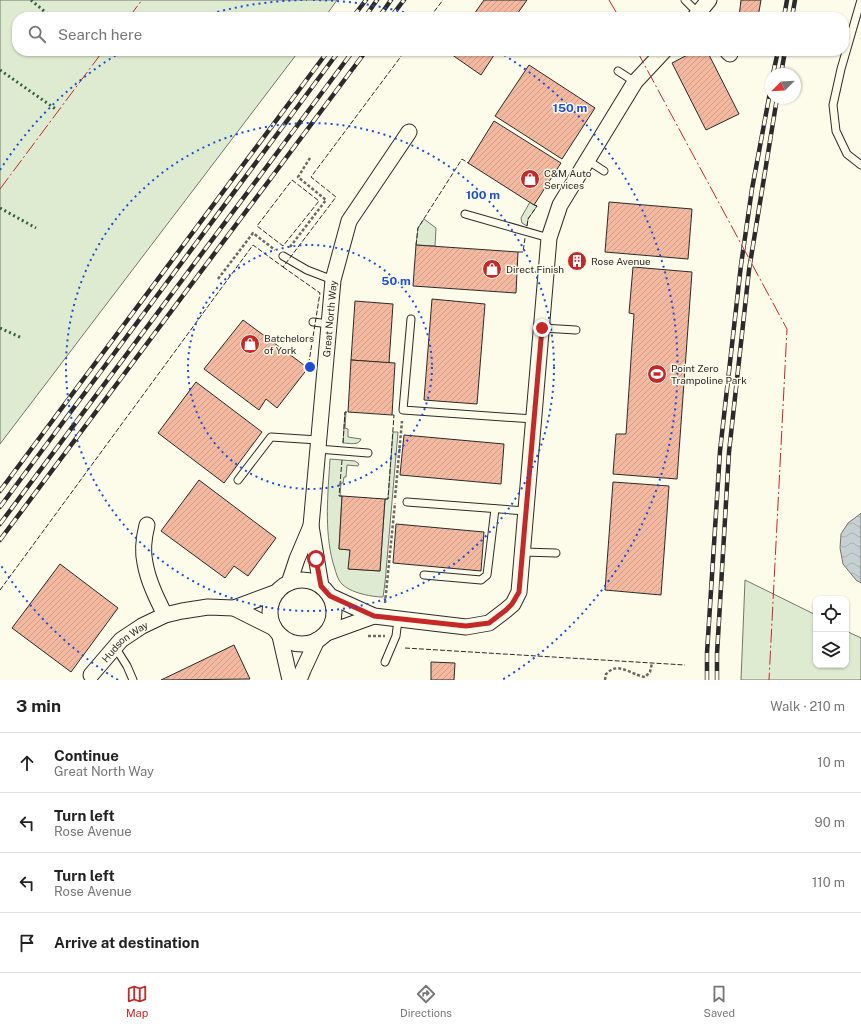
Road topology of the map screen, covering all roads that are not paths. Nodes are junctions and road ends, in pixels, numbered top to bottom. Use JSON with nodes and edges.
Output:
{"nodes":[{"id":1,"x":685,"y":0,"type":"edge"},
{"id":2,"x":709,"y":0,"type":"edge"},
{"id":3,"x":861,"y":0,"type":"edge"},
{"id":4,"x":693,"y":12,"type":"edge"},
{"id":5,"x":699,"y":12,"type":"edge"},
{"id":6,"x":849,"y":41,"type":"edge"},
{"id":7,"x":659,"y":56,"type":"edge"},
{"id":8,"x":845,"y":56,"type":"edge"},
{"id":9,"x":618,"y":71,"type":"dead end"},
{"id":10,"x":635,"y":82,"type":"junction"},
{"id":11,"x":409,"y":132,"type":"dead end"},
{"id":12,"x":587,"y":160,"type":"junction"},
{"id":13,"x":861,"y":165,"type":"edge"},
{"id":14,"x":604,"y":171,"type":"dead end"},
{"id":15,"x":465,"y":214,"type":"dead end"},
{"id":16,"x":549,"y":238,"type":"junction"},
{"id":17,"x":283,"y":256,"type":"road end"},
{"id":18,"x":333,"y":280,"type":"junction"},
{"id":19,"x":411,"y":319,"type":"dead end"},
{"id":20,"x":313,"y":322,"type":"dead end"},
{"id":21,"x":329,"y":324,"type":"junction"},
{"id":22,"x":542,"y":328,"type":"junction"},
{"id":23,"x":576,"y":330,"type":"dead end"},
{"id":24,"x":534,"y":418,"type":"junction"},
{"id":25,"x":318,"y":444,"type":"junction"},
{"id":26,"x":368,"y":453,"type":"dead end"},
{"id":27,"x":238,"y":480,"type":"dead end"},
{"id":28,"x":407,"y":502,"type":"dead end"},
{"id":29,"x":495,"y":509,"type":"junction"},
{"id":30,"x":525,"y":511,"type":"junction"},
{"id":31,"x":146,"y":525,"type":"dead end"},
{"id":32,"x":311,"y":526,"type":"junction"},
{"id":33,"x":523,"y":552,"type":"junction"},
{"id":34,"x":556,"y":553,"type":"dead end"},
{"id":35,"x":424,"y":575,"type":"dead end"},
{"id":36,"x":289,"y":583,"type":"junction"},
{"id":37,"x":325,"y":591,"type":"junction"},
{"id":38,"x":277,"y":592,"type":"junction"},
{"id":39,"x":234,"y":608,"type":"junction"},
{"id":40,"x":165,"y":615,"type":"junction"},
{"id":41,"x":386,"y":618,"type":"junction"},
{"id":42,"x":277,"y":632,"type":"junction"},
{"id":43,"x":322,"y":636,"type":"junction"},
{"id":44,"x":115,"y":647,"type":"junction"},
{"id":45,"x":385,"y":662,"type":"dead end"},
{"id":46,"x":91,"y":675,"type":"dead end"},
{"id":47,"x":133,"y":680,"type":"edge"},
{"id":48,"x":290,"y":680,"type":"edge"},
{"id":49,"x":299,"y":680,"type":"edge"}],
"edges":[{"from":1,"to":4,"type":"lane"},
{"from":2,"to":5,"type":"street"},
{"from":3,"to":6,"type":"lane"},
{"from":7,"to":10,"type":"street"},
{"from":8,"to":13,"type":"lane"},
{"from":9,"to":10,"type":"lane"},
{"from":10,"to":12,"type":"street"},
{"from":11,"to":18,"type":"street","name":"Great North Way"},
{"from":12,"to":14,"type":"lane"},
{"from":12,"to":16,"type":"street"},
{"from":15,"to":16,"type":"lane"},
{"from":16,"to":22,"type":"street"},
{"from":17,"to":18,"type":"lane"},
{"from":18,"to":21,"type":"street","name":"Great North Way"},
{"from":19,"to":24,"type":"lane"},
{"from":20,"to":21,"type":"lane"},
{"from":21,"to":25,"type":"street","name":"Great North Way"},
{"from":22,"to":23,"type":"lane"},
{"from":22,"to":24,"type":"street"},
{"from":24,"to":30,"type":"street"},
{"from":25,"to":26,"type":"lane"},
{"from":25,"to":27,"type":"lane"},
{"from":25,"to":32,"type":"street","name":"Great North Way"},
{"from":28,"to":29,"type":"lane"},
{"from":29,"to":30,"type":"lane"},
{"from":29,"to":35,"type":"lane"},
{"from":30,"to":33,"type":"street"},
{"from":31,"to":40,"type":"street"},
{"from":32,"to":36,"type":"street","name":"Great North Way"},
{"from":32,"to":37,"type":"street","name":"Great North Way"},
{"from":33,"to":34,"type":"lane"},
{"from":33,"to":41,"type":"street"},
{"from":36,"to":37,"type":"street"},
{"from":36,"to":38,"type":"street"},
{"from":37,"to":41,"type":"street"},
{"from":37,"to":43,"type":"street"},
{"from":38,"to":39,"type":"street","name":"Hudson Way"},
{"from":38,"to":42,"type":"street"},
{"from":39,"to":40,"type":"street","name":"Hudson Way"},
{"from":39,"to":42,"type":"street","name":"Hudson Way"},
{"from":40,"to":44,"type":"street","name":"Hudson Way"},
{"from":41,"to":43,"type":"street"},
{"from":41,"to":45,"type":"lane"},
{"from":42,"to":43,"type":"street"},
{"from":42,"to":48,"type":"street"},
{"from":43,"to":49,"type":"street"},
{"from":44,"to":46,"type":"street","name":"Hudson Way"},
{"from":44,"to":47,"type":"lane"}]}
